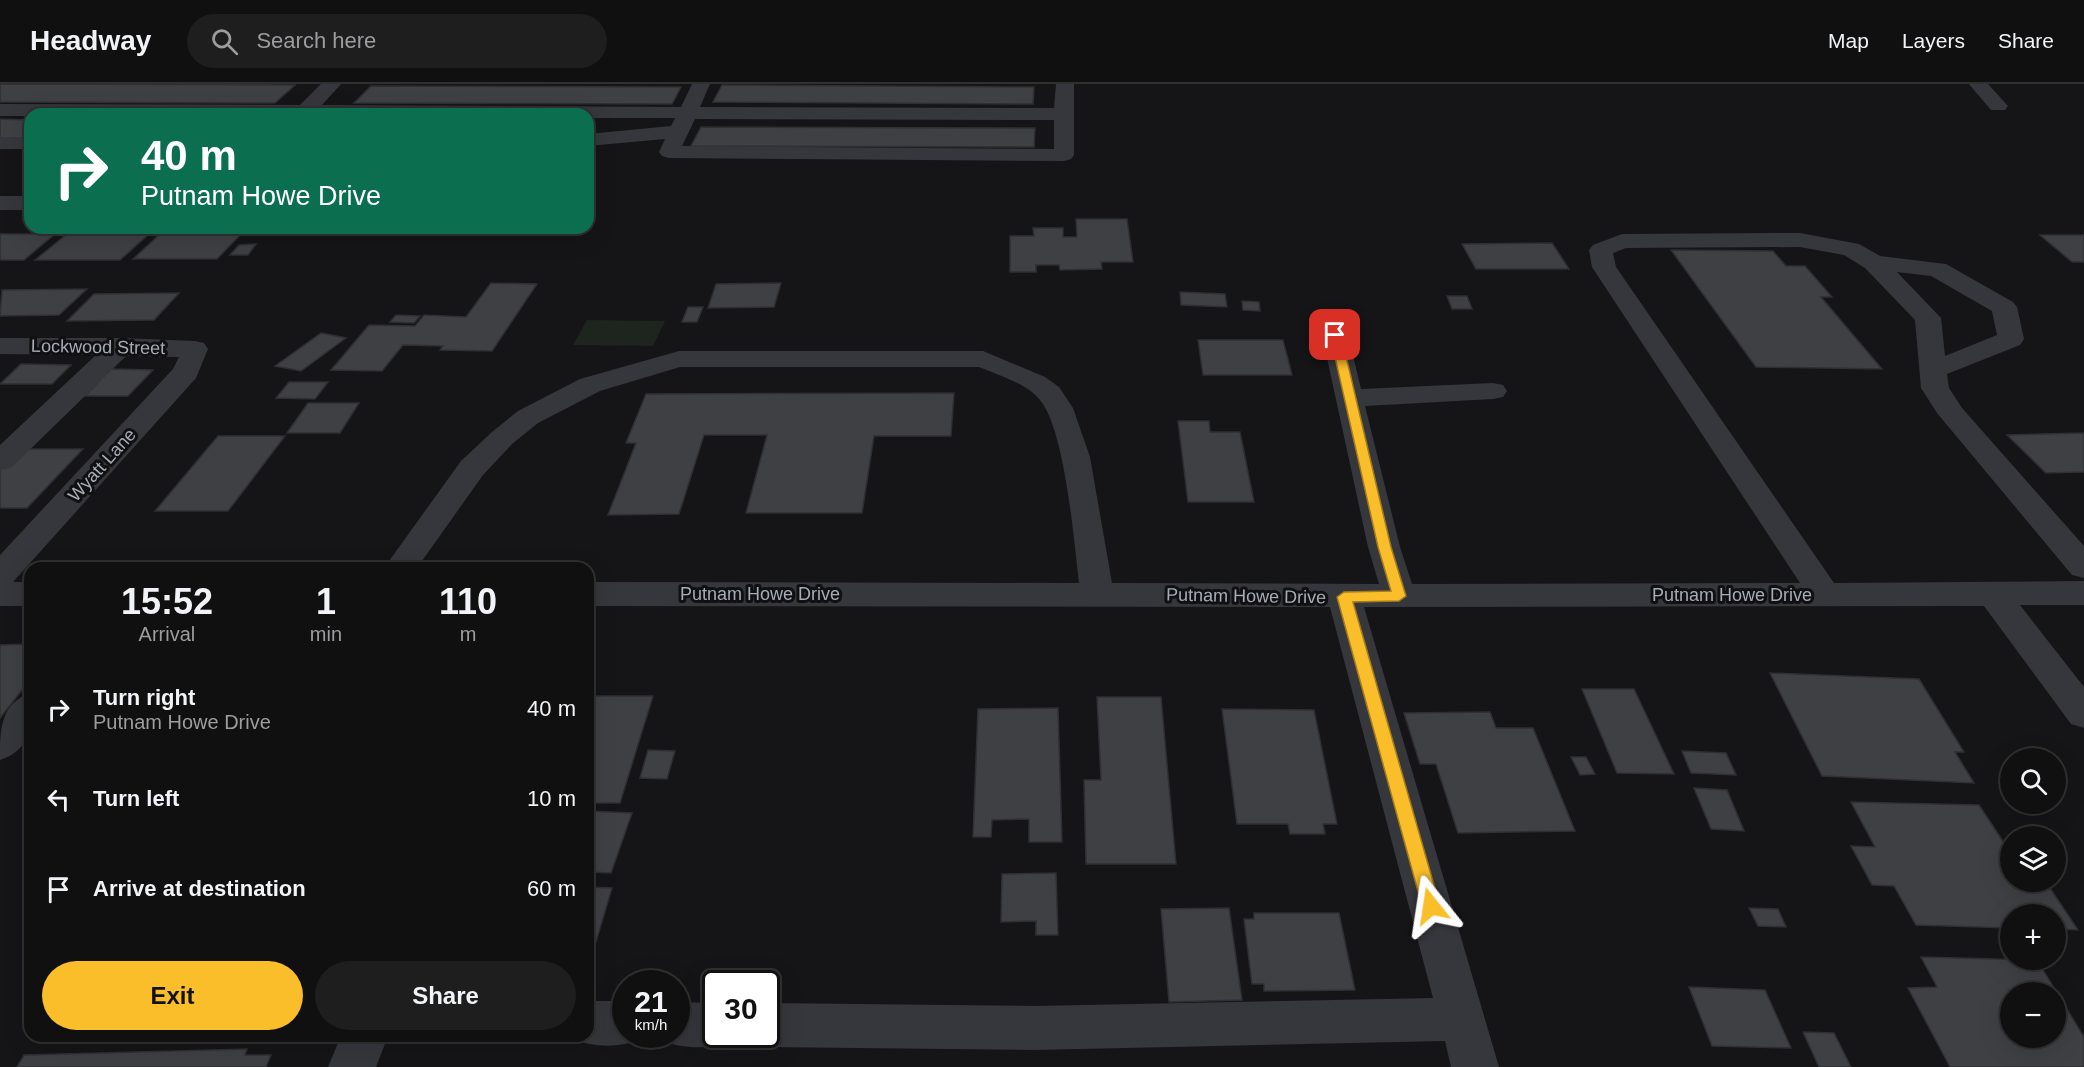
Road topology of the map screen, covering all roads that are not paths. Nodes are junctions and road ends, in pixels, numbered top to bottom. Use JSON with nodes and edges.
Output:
{"nodes":[{"id":1,"x":332,"y":84,"type":"edge"},
{"id":2,"x":701,"y":84,"type":"edge"},
{"id":3,"x":1065,"y":84,"type":"edge"},
{"id":4,"x":1977,"y":84,"type":"edge"},
{"id":5,"x":1998,"y":106,"type":"dead end"},
{"id":6,"x":308,"y":108,"type":"edge"},
{"id":7,"x":0,"y":110,"type":"edge"},
{"id":8,"x":24,"y":110,"type":"edge"},
{"id":9,"x":1064,"y":114,"type":"junction"},
{"id":10,"x":594,"y":120,"type":"edge"},
{"id":11,"x":683,"y":122,"type":"junction"},
{"id":12,"x":594,"y":139,"type":"edge"},
{"id":13,"x":0,"y":143,"type":"edge"},
{"id":14,"x":24,"y":143,"type":"edge"},
{"id":15,"x":0,"y":203,"type":"edge"},
{"id":16,"x":24,"y":203,"type":"edge"},
{"id":17,"x":1874,"y":264,"type":"junction"},
{"id":18,"x":1335,"y":335,"type":"dead end"},
{"id":19,"x":0,"y":346,"type":"edge"},
{"id":20,"x":121,"y":346,"type":"junction"},
{"id":21,"x":195,"y":349,"type":"joint"},
{"id":22,"x":1933,"y":370,"type":"junction"},
{"id":23,"x":1493,"y":391,"type":"dead end"},
{"id":24,"x":1350,"y":398,"type":"junction"},
{"id":25,"x":0,"y":461,"type":"edge"},
{"id":26,"x":404,"y":562,"type":"edge"},
{"id":27,"x":2084,"y":567,"type":"edge"},
{"id":28,"x":0,"y":576,"type":"edge"},
{"id":29,"x":2084,"y":593,"type":"edge"},
{"id":30,"x":0,"y":594,"type":"edge"},
{"id":31,"x":24,"y":594,"type":"edge"},
{"id":32,"x":594,"y":594,"type":"edge"},
{"id":33,"x":1097,"y":594,"type":"junction"},
{"id":34,"x":1992,"y":594,"type":"junction"},
{"id":35,"x":1825,"y":595,"type":"junction"},
{"id":36,"x":1399,"y":596,"type":"junction"},
{"id":37,"x":1344,"y":597,"type":"junction"},
{"id":38,"x":2084,"y":714,"type":"edge"},
{"id":39,"x":24,"y":715,"type":"edge"},
{"id":40,"x":0,"y":745,"type":"edge"},
{"id":41,"x":1462,"y":1018,"type":"junction"},
{"id":42,"x":594,"y":1023,"type":"edge"},
{"id":43,"x":612,"y":1023,"type":"edge"},
{"id":44,"x":780,"y":1025,"type":"edge"},
{"id":45,"x":362,"y":1042,"type":"edge"},
{"id":46,"x":352,"y":1067,"type":"edge"},
{"id":47,"x":1475,"y":1067,"type":"edge"}],
"edges":[{"from":1,"to":6,"type":"street"},
{"from":2,"to":11,"type":"street"},
{"from":3,"to":9,"type":"street"},
{"from":4,"to":5,"type":"street"},
{"from":7,"to":8,"type":"street"},
{"from":9,"to":11,"type":"street"},
{"from":9,"to":11,"type":"street"},
{"from":10,"to":11,"type":"street"},
{"from":11,"to":12,"type":"street"},
{"from":13,"to":14,"type":"street"},
{"from":15,"to":16,"type":"street"},
{"from":17,"to":22,"type":"street"},
{"from":17,"to":22,"type":"street"},
{"from":17,"to":35,"type":"street"},
{"from":18,"to":24,"type":"street"},
{"from":19,"to":20,"type":"street","name":"Lockwood Street"},
{"from":20,"to":21,"type":"street","name":"Lockwood Street"},
{"from":20,"to":25,"type":"street"},
{"from":21,"to":28,"type":"street","name":"Wyatt Lane"},
{"from":22,"to":27,"type":"street"},
{"from":23,"to":24,"type":"street"},
{"from":24,"to":36,"type":"street"},
{"from":26,"to":33,"type":"street"},
{"from":29,"to":34,"type":"street","name":"Putnam Howe Drive"},
{"from":30,"to":31,"type":"street"},
{"from":32,"to":33,"type":"street","name":"Putnam Howe Drive"},
{"from":33,"to":37,"type":"street","name":"Putnam Howe Drive"},
{"from":34,"to":35,"type":"street","name":"Putnam Howe Drive"},
{"from":34,"to":38,"type":"street"},
{"from":35,"to":36,"type":"street","name":"Putnam Howe Drive"},
{"from":36,"to":37,"type":"street","name":"Putnam Howe Drive"},
{"from":37,"to":41,"type":"street"},
{"from":39,"to":40,"type":"street"},
{"from":41,"to":44,"type":"street"},
{"from":41,"to":47,"type":"street"},
{"from":42,"to":43,"type":"street"},
{"from":45,"to":46,"type":"street"}]}
